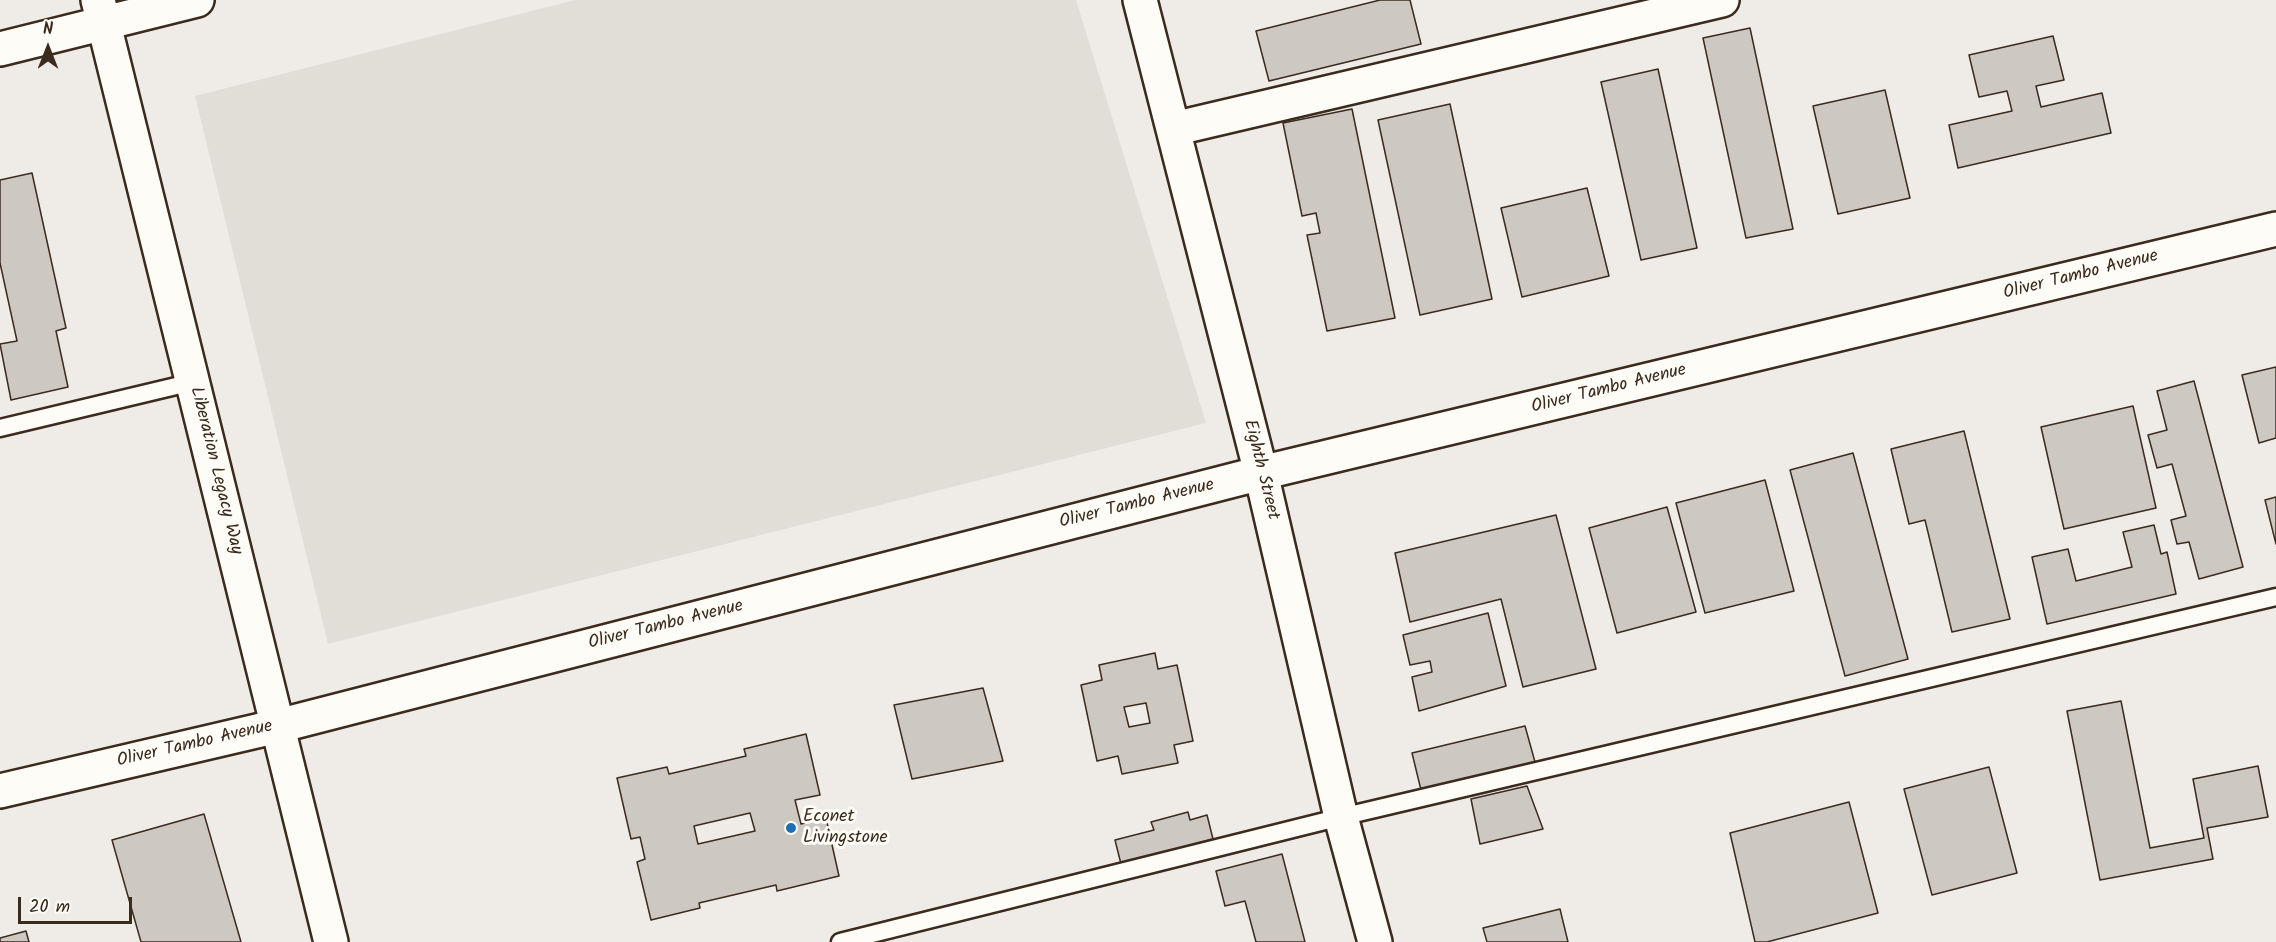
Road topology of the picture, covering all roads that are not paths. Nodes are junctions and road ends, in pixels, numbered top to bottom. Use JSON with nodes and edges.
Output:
{"nodes":[{"id":1,"x":197,"y":0,"type":"edge"},
{"id":2,"x":1140,"y":0,"type":"edge"},
{"id":3,"x":1722,"y":0,"type":"edge"},
{"id":4,"x":102,"y":12,"type":"edge"},
{"id":5,"x":0,"y":49,"type":"edge"},
{"id":6,"x":1173,"y":129,"type":"junction"},
{"id":7,"x":2276,"y":229,"type":"edge"},
{"id":8,"x":194,"y":382,"type":"junction"},
{"id":9,"x":0,"y":428,"type":"edge"},
{"id":10,"x":1262,"y":473,"type":"junction"},
{"id":11,"x":2276,"y":597,"type":"edge"},
{"id":12,"x":278,"y":726,"type":"junction"},
{"id":13,"x":0,"y":790,"type":"edge"},
{"id":14,"x":1341,"y":817,"type":"junction"},
{"id":15,"x":331,"y":942,"type":"edge"},
{"id":16,"x":840,"y":942,"type":"edge"},
{"id":17,"x":1375,"y":942,"type":"edge"}],
"edges":[{"from":1,"to":4,"type":"street"},
{"from":2,"to":6,"type":"street","name":"Eighth Street"},
{"from":3,"to":6,"type":"street"},
{"from":4,"to":5,"type":"street"},
{"from":4,"to":8,"type":"street","name":"Liberation Legacy Way"},
{"from":6,"to":10,"type":"street","name":"Eighth Street"},
{"from":7,"to":10,"type":"street","name":"Oliver Tambo Avenue"},
{"from":8,"to":9,"type":"lane"},
{"from":8,"to":12,"type":"street","name":"Liberation Legacy Way"},
{"from":10,"to":12,"type":"street","name":"Oliver Tambo Avenue"},
{"from":10,"to":14,"type":"street","name":"Eighth Street"},
{"from":11,"to":14,"type":"lane"},
{"from":12,"to":13,"type":"street","name":"Oliver Tambo Avenue"},
{"from":12,"to":15,"type":"street","name":"Liberation Legacy Way"},
{"from":14,"to":16,"type":"lane"},
{"from":14,"to":17,"type":"street","name":"Eighth Street"}]}
